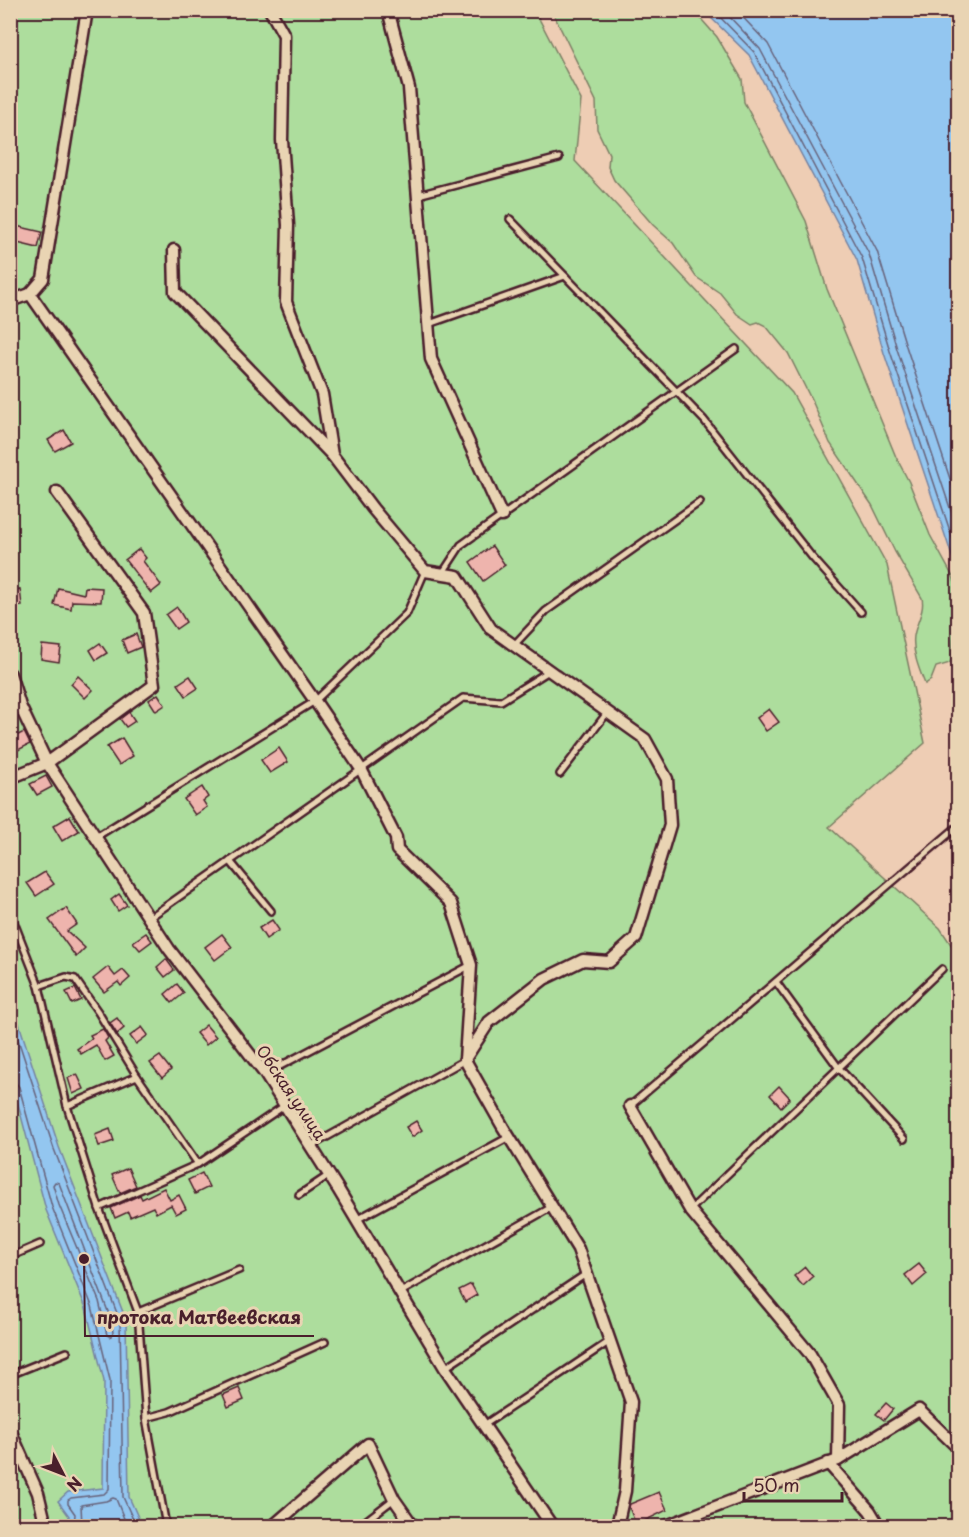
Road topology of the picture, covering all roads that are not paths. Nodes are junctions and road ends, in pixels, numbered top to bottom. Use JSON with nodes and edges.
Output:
{"nodes":[{"id":1,"x":87,"y":10,"type":"edge"},
{"id":2,"x":270,"y":10,"type":"edge"},
{"id":3,"x":388,"y":10,"type":"edge"},
{"id":4,"x":559,"y":158,"type":"dead end"},
{"id":5,"x":417,"y":195,"type":"junction"},
{"id":6,"x":510,"y":219,"type":"dead end"},
{"id":7,"x":174,"y":250,"type":"dead end"},
{"id":8,"x":565,"y":276,"type":"junction"},
{"id":9,"x":30,"y":294,"type":"junction"},
{"id":10,"x":10,"y":302,"type":"edge"},
{"id":11,"x":428,"y":325,"type":"junction"},
{"id":12,"x":736,"y":349,"type":"dead end"},
{"id":13,"x":677,"y":392,"type":"junction"},
{"id":14,"x":332,"y":455,"type":"junction"},
{"id":15,"x":57,"y":492,"type":"dead end"},
{"id":16,"x":700,"y":502,"type":"dead end"},
{"id":17,"x":502,"y":516,"type":"junction"},
{"id":18,"x":425,"y":571,"type":"junction"},
{"id":19,"x":442,"y":574,"type":"junction"},
{"id":20,"x":861,"y":612,"type":"dead end"},
{"id":21,"x":513,"y":645,"type":"junction"},
{"id":22,"x":549,"y":671,"type":"junction"},
{"id":23,"x":10,"y":674,"type":"edge"},
{"id":24,"x":315,"y":701,"type":"junction"},
{"id":25,"x":607,"y":713,"type":"junction"},
{"id":26,"x":46,"y":763,"type":"junction"},
{"id":27,"x":361,"y":769,"type":"junction"},
{"id":28,"x":560,"y":774,"type":"dead end"},
{"id":29,"x":10,"y":778,"type":"edge"},
{"id":30,"x":958,"y":826,"type":"edge"},
{"id":31,"x":96,"y":837,"type":"junction"},
{"id":32,"x":230,"y":861,"type":"junction"},
{"id":33,"x":271,"y":911,"type":"dead end"},
{"id":34,"x":10,"y":912,"type":"edge"},
{"id":35,"x":149,"y":918,"type":"junction"},
{"id":36,"x":471,"y":965,"type":"junction"},
{"id":37,"x":942,"y":969,"type":"dead end"},
{"id":38,"x":776,"y":982,"type":"junction"},
{"id":39,"x":39,"y":986,"type":"junction"},
{"id":40,"x":465,"y":1060,"type":"junction"},
{"id":41,"x":838,"y":1067,"type":"junction"},
{"id":42,"x":265,"y":1074,"type":"junction"},
{"id":43,"x":137,"y":1077,"type":"junction"},
{"id":44,"x":67,"y":1106,"type":"junction"},
{"id":45,"x":285,"y":1106,"type":"junction"},
{"id":46,"x":630,"y":1106,"type":"joint"},
{"id":47,"x":509,"y":1137,"type":"junction"},
{"id":48,"x":904,"y":1139,"type":"dead end"},
{"id":49,"x":311,"y":1146,"type":"junction"},
{"id":50,"x":198,"y":1164,"type":"junction"},
{"id":51,"x":329,"y":1175,"type":"junction"},
{"id":52,"x":299,"y":1195,"type":"dead end"},
{"id":53,"x":552,"y":1207,"type":"junction"},
{"id":54,"x":99,"y":1208,"type":"junction"},
{"id":55,"x":690,"y":1210,"type":"junction"},
{"id":56,"x":356,"y":1220,"type":"junction"},
{"id":57,"x":40,"y":1244,"type":"dead end"},
{"id":58,"x":10,"y":1257,"type":"edge"},
{"id":59,"x":239,"y":1270,"type":"dead end"},
{"id":60,"x":586,"y":1274,"type":"junction"},
{"id":61,"x":399,"y":1293,"type":"junction"},
{"id":62,"x":138,"y":1312,"type":"junction"},
{"id":63,"x":610,"y":1341,"type":"junction"},
{"id":64,"x":325,"y":1342,"type":"dead end"},
{"id":65,"x":67,"y":1352,"type":"dead end"},
{"id":66,"x":445,"y":1368,"type":"junction"},
{"id":67,"x":10,"y":1376,"type":"edge"},
{"id":68,"x":146,"y":1418,"type":"junction"},
{"id":69,"x":484,"y":1425,"type":"junction"},
{"id":70,"x":10,"y":1430,"type":"edge"},
{"id":71,"x":958,"y":1448,"type":"edge"},
{"id":72,"x":833,"y":1461,"type":"junction"},
{"id":73,"x":394,"y":1499,"type":"junction"},
{"id":74,"x":46,"y":1527,"type":"edge"},
{"id":75,"x":166,"y":1527,"type":"edge"},
{"id":76,"x":273,"y":1527,"type":"edge"},
{"id":77,"x":359,"y":1527,"type":"edge"},
{"id":78,"x":413,"y":1527,"type":"edge"},
{"id":79,"x":552,"y":1527,"type":"edge"},
{"id":80,"x":617,"y":1527,"type":"edge"},
{"id":81,"x":666,"y":1527,"type":"edge"},
{"id":82,"x":879,"y":1527,"type":"edge"}],
"edges":[{"from":1,"to":9,"type":"street"},
{"from":2,"to":14,"type":"street"},
{"from":3,"to":5,"type":"street"},
{"from":4,"to":5,"type":"lane"},
{"from":5,"to":11,"type":"street"},
{"from":6,"to":8,"type":"lane"},
{"from":7,"to":14,"type":"street"},
{"from":8,"to":11,"type":"lane"},
{"from":8,"to":13,"type":"lane"},
{"from":9,"to":10,"type":"street"},
{"from":9,"to":24,"type":"street"},
{"from":11,"to":17,"type":"street"},
{"from":12,"to":13,"type":"lane"},
{"from":13,"to":17,"type":"lane"},
{"from":13,"to":20,"type":"lane"},
{"from":14,"to":18,"type":"street"},
{"from":15,"to":26,"type":"street"},
{"from":16,"to":21,"type":"lane"},
{"from":17,"to":19,"type":"lane"},
{"from":18,"to":19,"type":"street"},
{"from":18,"to":24,"type":"lane"},
{"from":19,"to":21,"type":"street"},
{"from":21,"to":22,"type":"street"},
{"from":22,"to":25,"type":"street"},
{"from":22,"to":27,"type":"lane"},
{"from":23,"to":26,"type":"street","name":"Обская улица"},
{"from":24,"to":27,"type":"street"},
{"from":24,"to":31,"type":"lane"},
{"from":25,"to":28,"type":"lane"},
{"from":25,"to":40,"type":"street"},
{"from":26,"to":29,"type":"street"},
{"from":26,"to":31,"type":"street","name":"Обская улица"},
{"from":27,"to":32,"type":"lane"},
{"from":27,"to":36,"type":"street"},
{"from":30,"to":38,"type":"lane"},
{"from":31,"to":35,"type":"street","name":"Обская улица"},
{"from":32,"to":33,"type":"lane"},
{"from":32,"to":35,"type":"lane"},
{"from":34,"to":39,"type":"lane"},
{"from":35,"to":42,"type":"street","name":"Обская улица"},
{"from":36,"to":40,"type":"street"},
{"from":36,"to":42,"type":"lane"},
{"from":37,"to":41,"type":"lane"},
{"from":38,"to":41,"type":"lane"},
{"from":38,"to":46,"type":"lane"},
{"from":39,"to":43,"type":"lane"},
{"from":39,"to":44,"type":"lane"},
{"from":40,"to":47,"type":"street"},
{"from":40,"to":49,"type":"lane"},
{"from":41,"to":48,"type":"lane"},
{"from":41,"to":55,"type":"lane"},
{"from":42,"to":45,"type":"street","name":"Обская улица"},
{"from":43,"to":44,"type":"lane"},
{"from":43,"to":50,"type":"lane"},
{"from":44,"to":54,"type":"lane"},
{"from":45,"to":49,"type":"street","name":"Обская улица"},
{"from":45,"to":50,"type":"lane"},
{"from":46,"to":55,"type":"street"},
{"from":47,"to":53,"type":"street"},
{"from":47,"to":56,"type":"lane"},
{"from":49,"to":51,"type":"street","name":"Обская улица"},
{"from":50,"to":54,"type":"lane"},
{"from":51,"to":52,"type":"lane"},
{"from":51,"to":56,"type":"street","name":"Обская улица"},
{"from":53,"to":60,"type":"street"},
{"from":53,"to":61,"type":"lane"},
{"from":54,"to":62,"type":"lane"},
{"from":55,"to":72,"type":"street"},
{"from":56,"to":61,"type":"street","name":"Обская улица"},
{"from":57,"to":58,"type":"lane"},
{"from":59,"to":62,"type":"lane"},
{"from":60,"to":63,"type":"street"},
{"from":60,"to":66,"type":"lane"},
{"from":61,"to":66,"type":"street","name":"Обская улица"},
{"from":62,"to":68,"type":"lane"},
{"from":63,"to":69,"type":"lane"},
{"from":63,"to":80,"type":"street"},
{"from":64,"to":68,"type":"lane"},
{"from":65,"to":67,"type":"lane"},
{"from":66,"to":69,"type":"street","name":"Обская улица"},
{"from":68,"to":75,"type":"lane"},
{"from":69,"to":79,"type":"street","name":"Обская улица"},
{"from":70,"to":74,"type":"street"},
{"from":71,"to":72,"type":"street"},
{"from":72,"to":81,"type":"street"},
{"from":72,"to":82,"type":"street"},
{"from":73,"to":76,"type":"street"},
{"from":73,"to":77,"type":"lane"},
{"from":73,"to":78,"type":"street"}]}
